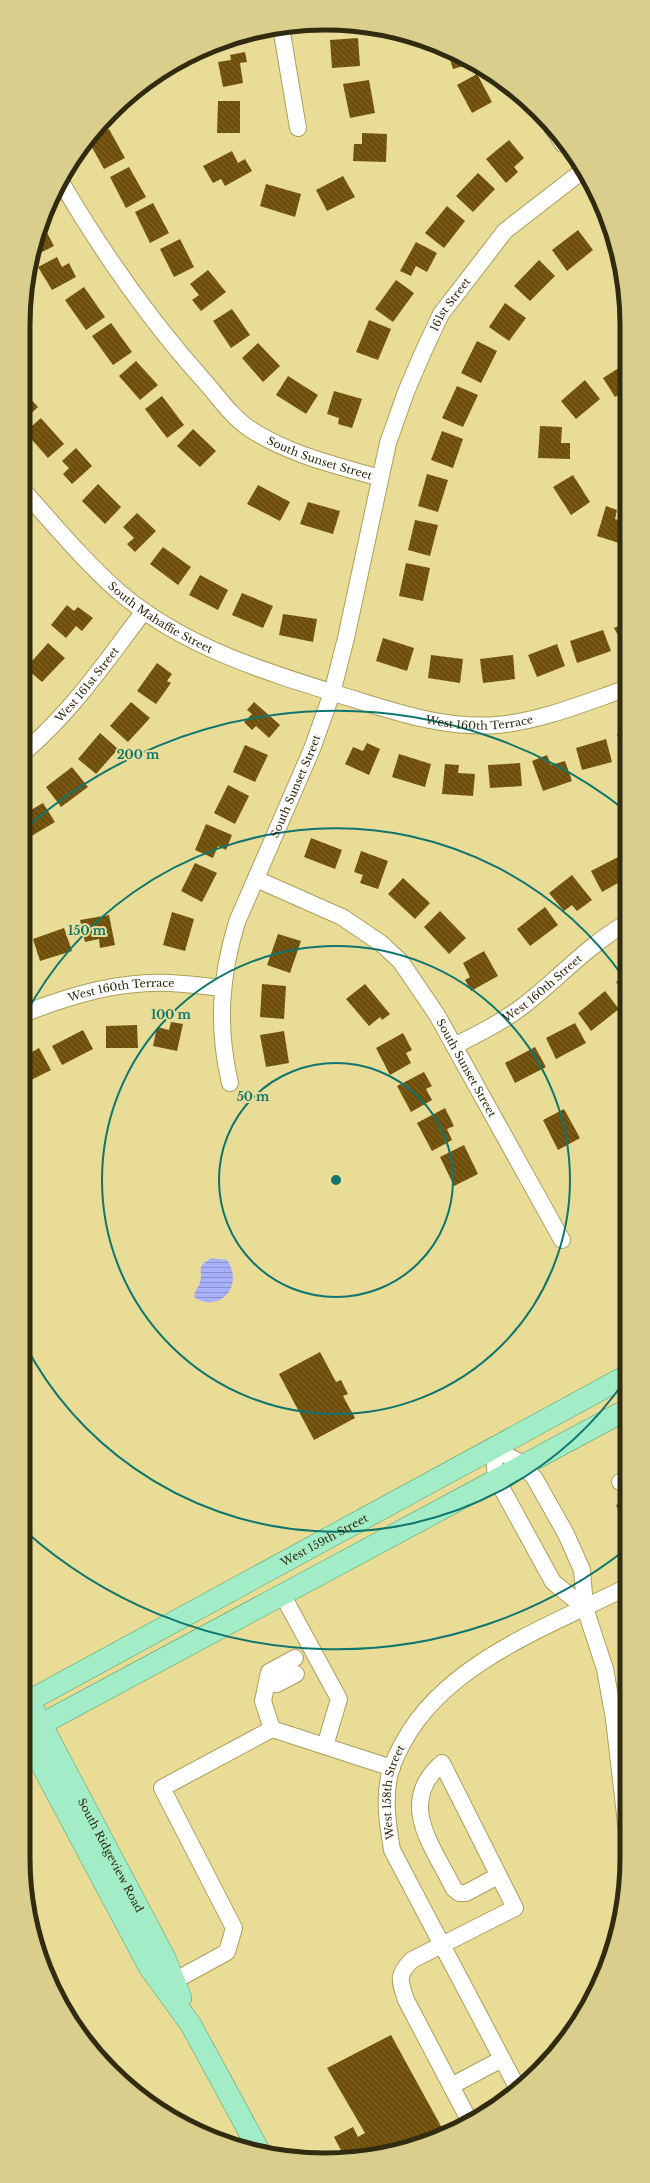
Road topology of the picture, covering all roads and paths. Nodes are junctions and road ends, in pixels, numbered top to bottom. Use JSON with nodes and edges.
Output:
{"nodes":[{"id":1,"x":281,"y":34,"type":"edge"},
{"id":2,"x":298,"y":128,"type":"dead end"},
{"id":3,"x":578,"y":174,"type":"edge"},
{"id":4,"x":64,"y":187,"type":"edge"},
{"id":5,"x":380,"y":478,"type":"junction"},
{"id":6,"x":30,"y":498,"type":"edge"},
{"id":7,"x":144,"y":611,"type":"junction"},
{"id":8,"x":620,"y":691,"type":"edge"},
{"id":9,"x":332,"y":693,"type":"junction"},
{"id":10,"x":30,"y":746,"type":"edge"},
{"id":11,"x":256,"y":879,"type":"junction"},
{"id":12,"x":620,"y":928,"type":"edge"},
{"id":13,"x":222,"y":988,"type":"junction"},
{"id":14,"x":30,"y":1011,"type":"edge"},
{"id":15,"x":454,"y":1046,"type":"junction"},
{"id":16,"x":230,"y":1083,"type":"dead end"},
{"id":17,"x":562,"y":1240,"type":"dead end"},
{"id":18,"x":620,"y":1379,"type":"edge"},
{"id":19,"x":620,"y":1413,"type":"edge"},
{"id":20,"x":493,"y":1448,"type":"junction"},
{"id":21,"x":523,"y":1464,"type":"junction"},
{"id":22,"x":496,"y":1478,"type":"junction"},
{"id":23,"x":620,"y":1590,"type":"edge"},
{"id":24,"x":282,"y":1594,"type":"junction"},
{"id":25,"x":585,"y":1608,"type":"junction"},
{"id":26,"x":304,"y":1662,"type":"junction"},
{"id":27,"x":30,"y":1695,"type":"edge"},
{"id":28,"x":30,"y":1729,"type":"edge"},
{"id":29,"x":272,"y":1729,"type":"junction"},
{"id":30,"x":30,"y":1733,"type":"edge"},
{"id":31,"x":30,"y":1734,"type":"edge"},
{"id":32,"x":325,"y":1746,"type":"junction"},
{"id":33,"x":392,"y":1768,"type":"junction"},
{"id":34,"x":620,"y":1771,"type":"edge"},
{"id":35,"x":498,"y":1876,"type":"junction"},
{"id":36,"x":440,"y":1945,"type":"junction"},
{"id":37,"x":174,"y":1981,"type":"junction"},
{"id":38,"x":191,"y":2025,"type":"junction"},
{"id":39,"x":502,"y":2059,"type":"junction"},
{"id":40,"x":515,"y":2084,"type":"edge"},
{"id":41,"x":451,"y":2086,"type":"junction"},
{"id":42,"x":467,"y":2116,"type":"edge"},
{"id":43,"x":256,"y":2145,"type":"edge"}],
"edges":[{"from":1,"to":2,"type":"street"},
{"from":3,"to":5,"type":"street","name":"161st Street"},
{"from":4,"to":5,"type":"street","name":"South Sunset Street"},
{"from":5,"to":9,"type":"street","name":"South Sunset Street"},
{"from":6,"to":7,"type":"street","name":"South Mahaffie Street"},
{"from":7,"to":9,"type":"street","name":"South Mahaffie Street"},
{"from":7,"to":10,"type":"street","name":"West 161st Street"},
{"from":8,"to":9,"type":"street","name":"West 160th Terrace"},
{"from":9,"to":11,"type":"street","name":"South Sunset Street"},
{"from":11,"to":13,"type":"street","name":"South Sunset Street"},
{"from":11,"to":15,"type":"street","name":"South Sunset Street"},
{"from":12,"to":15,"type":"street","name":"West 160th Street"},
{"from":13,"to":14,"type":"street","name":"West 160th Terrace"},
{"from":13,"to":16,"type":"street","name":"South Sunset Street"},
{"from":15,"to":17,"type":"street","name":"South Sunset Street"},
{"from":18,"to":20,"type":"main road","name":"West 159th Street"},
{"from":19,"to":21,"type":"main road"},
{"from":20,"to":21,"type":"street"},
{"from":20,"to":22,"type":"street"},
{"from":20,"to":27,"type":"main road","name":"West 159th Street"},
{"from":21,"to":22,"type":"main road"},
{"from":21,"to":25,"type":"street"},
{"from":22,"to":24,"type":"main road"},
{"from":22,"to":25,"type":"street"},
{"from":23,"to":25,"type":"street","name":"West 158th Street"},
{"from":24,"to":26,"type":"street"},
{"from":24,"to":28,"type":"main road"},
{"from":25,"to":33,"type":"street","name":"West 158th Street"},
{"from":25,"to":34,"type":"street"},
{"from":26,"to":29,"type":"street"},
{"from":26,"to":32,"type":"street"},
{"from":29,"to":32,"type":"street"},
{"from":29,"to":37,"type":"street"},
{"from":30,"to":37,"type":"main road","name":"South Ridgeview Road"},
{"from":31,"to":38,"type":"main road","name":"South Ridgeview Road"},
{"from":32,"to":33,"type":"street"},
{"from":33,"to":36,"type":"street","name":"West 158th Street"},
{"from":35,"to":35,"type":"street"},
{"from":35,"to":36,"type":"street"},
{"from":36,"to":39,"type":"street","name":"West 158th Street"},
{"from":36,"to":41,"type":"street"},
{"from":37,"to":38,"type":"main road","name":"South Ridgeview Road"},
{"from":38,"to":43,"type":"main road","name":"South Ridgeview Road"},
{"from":39,"to":40,"type":"street","name":"West 158th Street"},
{"from":39,"to":41,"type":"street"},
{"from":41,"to":42,"type":"street"}]}
